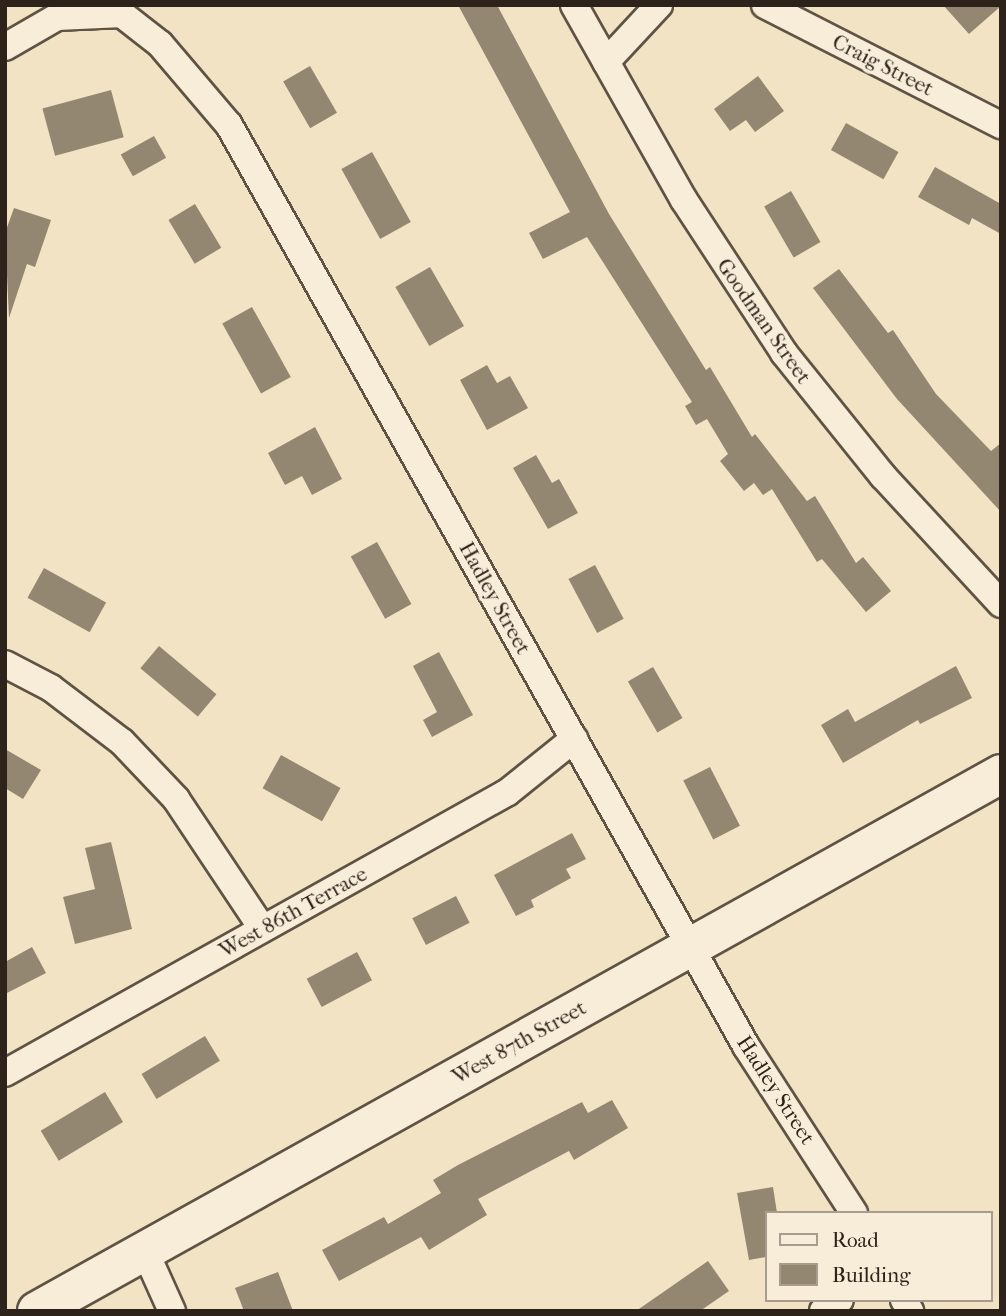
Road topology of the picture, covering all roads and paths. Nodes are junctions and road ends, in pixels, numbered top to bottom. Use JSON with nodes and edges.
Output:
{"nodes":[{"id":1,"x":574,"y":5,"type":"edge"},
{"id":2,"x":659,"y":5,"type":"edge"},
{"id":3,"x":765,"y":5,"type":"edge"},
{"id":4,"x":116,"y":10,"type":"edge"},
{"id":5,"x":5,"y":47,"type":"edge"},
{"id":6,"x":606,"y":62,"type":"junction"},
{"id":7,"x":1000,"y":124,"type":"edge"},
{"id":8,"x":1001,"y":604,"type":"edge"},
{"id":9,"x":5,"y":664,"type":"edge"},
{"id":10,"x":574,"y":739,"type":"junction"},
{"id":11,"x":1001,"y":774,"type":"edge"},
{"id":12,"x":262,"y":928,"type":"junction"},
{"id":13,"x":690,"y":947,"type":"junction"},
{"id":14,"x":5,"y":1073,"type":"edge"},
{"id":15,"x":853,"y":1211,"type":"edge"},
{"id":16,"x":145,"y":1251,"type":"junction"},
{"id":17,"x":37,"y":1311,"type":"edge"},
{"id":18,"x":172,"y":1311,"type":"edge"}],
"edges":[{"from":1,"to":6,"type":"street","name":"Goodman Street"},
{"from":2,"to":6,"type":"street"},
{"from":3,"to":7,"type":"street","name":"Craig Street"},
{"from":4,"to":5,"type":"street"},
{"from":4,"to":10,"type":"street","name":"Hadley Street"},
{"from":6,"to":8,"type":"street","name":"Goodman Street"},
{"from":9,"to":12,"type":"street"},
{"from":10,"to":12,"type":"street","name":"West 86th Terrace"},
{"from":10,"to":13,"type":"street","name":"Hadley Street"},
{"from":11,"to":13,"type":"street","name":"West 87th Street"},
{"from":12,"to":14,"type":"street","name":"West 86th Terrace"},
{"from":13,"to":15,"type":"street","name":"Hadley Street"},
{"from":13,"to":16,"type":"street","name":"West 87th Street"},
{"from":16,"to":17,"type":"street","name":"West 87th Street"},
{"from":16,"to":18,"type":"street"}]}
